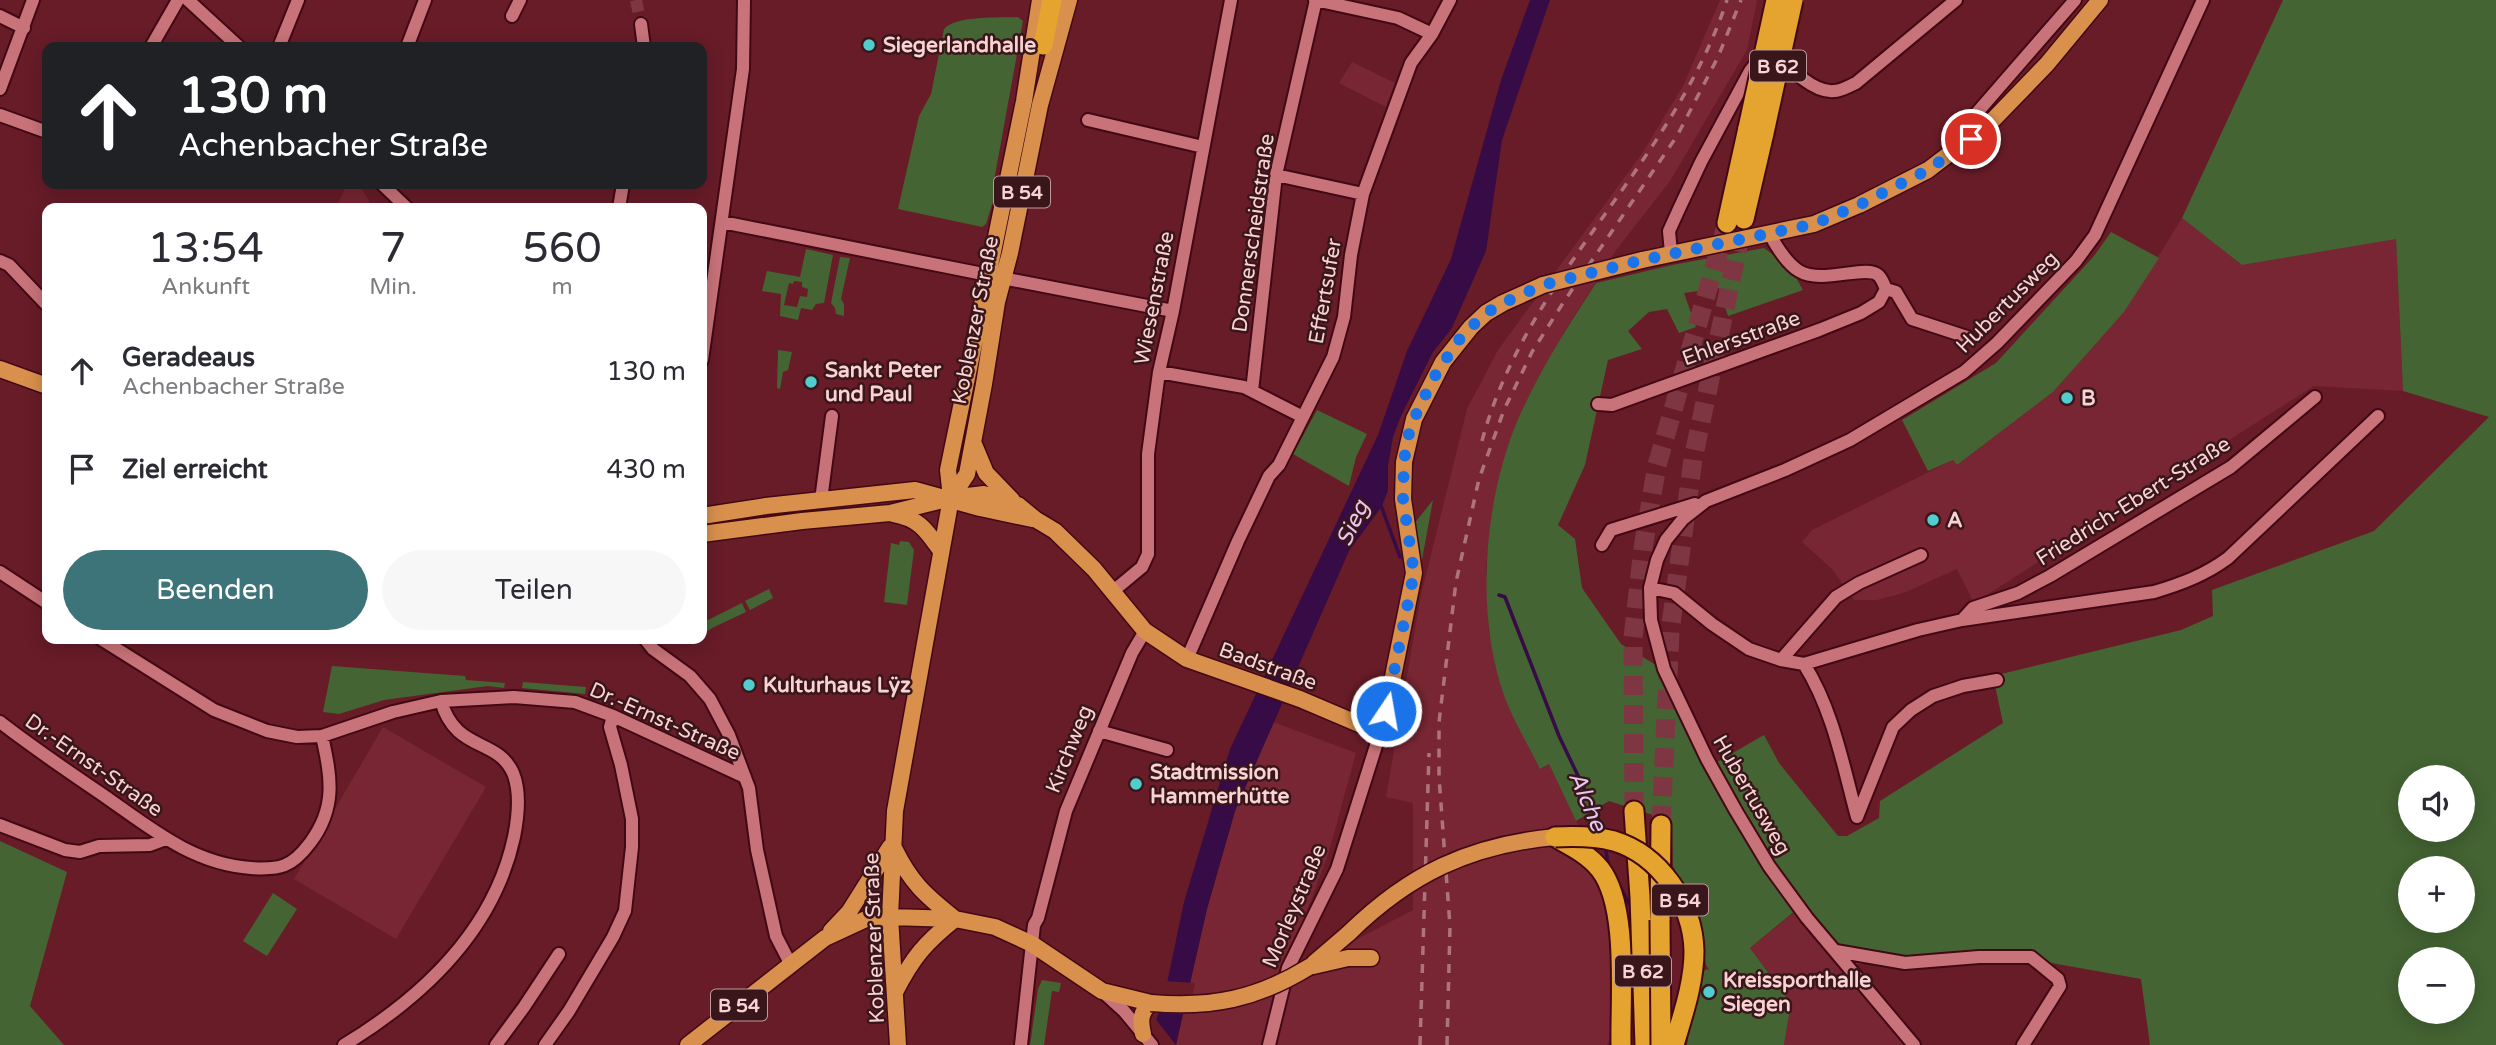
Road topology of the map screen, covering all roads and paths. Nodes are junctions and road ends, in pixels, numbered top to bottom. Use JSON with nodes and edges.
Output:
{"nodes":[{"id":1,"x":33,"y":0,"type":"edge"},
{"id":2,"x":178,"y":0,"type":"edge"},
{"id":3,"x":188,"y":0,"type":"edge"},
{"id":4,"x":298,"y":0,"type":"edge"},
{"id":5,"x":425,"y":0,"type":"edge"},
{"id":6,"x":520,"y":0,"type":"edge"},
{"id":7,"x":744,"y":0,"type":"edge"},
{"id":8,"x":1040,"y":0,"type":"edge"},
{"id":9,"x":1052,"y":0,"type":"edge"},
{"id":10,"x":1069,"y":0,"type":"edge"},
{"id":11,"x":1231,"y":0,"type":"edge"},
{"id":12,"x":1316,"y":0,"type":"edge"},
{"id":13,"x":1450,"y":0,"type":"edge"},
{"id":14,"x":1776,"y":0,"type":"edge"},
{"id":15,"x":1786,"y":0,"type":"edge"},
{"id":16,"x":1793,"y":0,"type":"edge"},
{"id":17,"x":1956,"y":0,"type":"edge"},
{"id":18,"x":2075,"y":0,"type":"edge"},
{"id":19,"x":2100,"y":0,"type":"edge"},
{"id":20,"x":2203,"y":0,"type":"edge"},
{"id":21,"x":1351,"y":4,"type":"edge"},
{"id":22,"x":0,"y":16,"type":"edge"},
{"id":23,"x":512,"y":16,"type":"dead end"},
{"id":24,"x":641,"y":24,"type":"tunnel mouth"},
{"id":25,"x":24,"y":28,"type":"junction"},
{"id":26,"x":1432,"y":34,"type":"junction"},
{"id":27,"x":154,"y":42,"type":"edge"},
{"id":28,"x":234,"y":42,"type":"edge"},
{"id":29,"x":281,"y":42,"type":"edge"},
{"id":30,"x":409,"y":42,"type":"edge"},
{"id":31,"x":643,"y":42,"type":"edge"},
{"id":32,"x":1773,"y":42,"type":"junction"},
{"id":33,"x":1043,"y":45,"type":"junction"},
{"id":34,"x":0,"y":89,"type":"edge"},
{"id":35,"x":1024,"y":101,"type":"junction"},
{"id":36,"x":1040,"y":105,"type":"junction"},
{"id":37,"x":0,"y":115,"type":"edge"},
{"id":38,"x":1087,"y":120,"type":"dead end"},
{"id":39,"x":42,"y":130,"type":"edge"},
{"id":40,"x":1756,"y":130,"type":"junction"},
{"id":41,"x":1203,"y":147,"type":"junction"},
{"id":42,"x":1953,"y":153,"type":"junction"},
{"id":43,"x":1276,"y":175,"type":"junction"},
{"id":44,"x":387,"y":189,"type":"edge"},
{"id":45,"x":1363,"y":194,"type":"junction"},
{"id":46,"x":402,"y":203,"type":"edge"},
{"id":47,"x":1735,"y":221,"type":"tunnel mouth"},
{"id":48,"x":722,"y":222,"type":"junction"},
{"id":49,"x":1769,"y":233,"type":"junction"},
{"id":50,"x":1671,"y":253,"type":"junction"},
{"id":51,"x":0,"y":261,"type":"edge"},
{"id":52,"x":995,"y":277,"type":"junction"},
{"id":53,"x":1886,"y":289,"type":"junction"},
{"id":54,"x":42,"y":300,"type":"edge"},
{"id":55,"x":707,"y":311,"type":"edge"},
{"id":56,"x":1173,"y":311,"type":"junction"},
{"id":57,"x":1967,"y":337,"type":"dead end"},
{"id":58,"x":0,"y":369,"type":"edge"},
{"id":59,"x":1159,"y":372,"type":"junction"},
{"id":60,"x":42,"y":384,"type":"edge"},
{"id":61,"x":1252,"y":391,"type":"junction"},
{"id":62,"x":2315,"y":397,"type":"dead end"},
{"id":63,"x":1598,"y":404,"type":"dead end"},
{"id":64,"x":832,"y":416,"type":"dead end"},
{"id":65,"x":2378,"y":416,"type":"dead end"},
{"id":66,"x":1303,"y":417,"type":"junction"},
{"id":67,"x":973,"y":442,"type":"junction"},
{"id":68,"x":951,"y":498,"type":"junction"},
{"id":69,"x":821,"y":500,"type":"junction"},
{"id":70,"x":1706,"y":501,"type":"junction"},
{"id":71,"x":1018,"y":505,"type":"junction"},
{"id":72,"x":890,"y":513,"type":"junction"},
{"id":73,"x":707,"y":515,"type":"edge"},
{"id":74,"x":823,"y":519,"type":"junction"},
{"id":75,"x":1035,"y":519,"type":"junction"},
{"id":76,"x":707,"y":533,"type":"edge"},
{"id":77,"x":1602,"y":545,"type":"dead end"},
{"id":78,"x":942,"y":551,"type":"junction"},
{"id":79,"x":1921,"y":555,"type":"dead end"},
{"id":80,"x":0,"y":572,"type":"edge"},
{"id":81,"x":1650,"y":588,"type":"junction"},
{"id":82,"x":1112,"y":592,"type":"junction"},
{"id":83,"x":42,"y":600,"type":"edge"},
{"id":84,"x":1962,"y":620,"type":"junction"},
{"id":85,"x":1145,"y":631,"type":"junction"},
{"id":86,"x":110,"y":644,"type":"edge"},
{"id":87,"x":649,"y":644,"type":"edge"},
{"id":88,"x":1187,"y":659,"type":"junction"},
{"id":89,"x":1781,"y":660,"type":"junction"},
{"id":90,"x":1804,"y":664,"type":"junction"},
{"id":91,"x":1997,"y":680,"type":"dead end"},
{"id":92,"x":441,"y":701,"type":"junction"},
{"id":93,"x":613,"y":716,"type":"junction"},
{"id":94,"x":0,"y":722,"type":"edge"},
{"id":95,"x":1099,"y":731,"type":"junction"},
{"id":96,"x":1380,"y":733,"type":"junction"},
{"id":97,"x":322,"y":736,"type":"junction"},
{"id":98,"x":1167,"y":750,"type":"dead end"},
{"id":99,"x":745,"y":777,"type":"junction"},
{"id":100,"x":1634,"y":811,"type":"tunnel mouth"},
{"id":101,"x":0,"y":825,"type":"edge"},
{"id":102,"x":1661,"y":825,"type":"tunnel mouth"},
{"id":103,"x":1555,"y":837,"type":"junction"},
{"id":104,"x":166,"y":839,"type":"junction"},
{"id":105,"x":892,"y":845,"type":"junction"},
{"id":106,"x":890,"y":917,"type":"junction"},
{"id":107,"x":955,"y":919,"type":"junction"},
{"id":108,"x":825,"y":938,"type":"junction"},
{"id":109,"x":1032,"y":944,"type":"junction"},
{"id":110,"x":1836,"y":951,"type":"junction"},
{"id":111,"x":559,"y":954,"type":"dead end"},
{"id":112,"x":1371,"y":958,"type":"dead end"},
{"id":113,"x":791,"y":965,"type":"junction"},
{"id":114,"x":1309,"y":967,"type":"junction"},
{"id":115,"x":1102,"y":991,"type":"junction"},
{"id":116,"x":895,"y":992,"type":"junction"},
{"id":117,"x":1151,"y":1003,"type":"junction"},
{"id":118,"x":1682,"y":1003,"type":"dead end"},
{"id":119,"x":1148,"y":1039,"type":"edge"},
{"id":120,"x":344,"y":1045,"type":"edge"},
{"id":121,"x":496,"y":1045,"type":"edge"},
{"id":122,"x":545,"y":1045,"type":"edge"},
{"id":123,"x":688,"y":1045,"type":"edge"},
{"id":124,"x":898,"y":1045,"type":"edge"},
{"id":125,"x":1021,"y":1045,"type":"edge"},
{"id":126,"x":1269,"y":1045,"type":"edge"},
{"id":127,"x":1622,"y":1045,"type":"edge"},
{"id":128,"x":1645,"y":1045,"type":"edge"},
{"id":129,"x":1660,"y":1045,"type":"edge"},
{"id":130,"x":1674,"y":1045,"type":"edge"},
{"id":131,"x":1914,"y":1045,"type":"edge"},
{"id":132,"x":2023,"y":1045,"type":"edge"}],
"edges":[{"from":1,"to":25,"type":"street"},
{"from":2,"to":27,"type":"street"},
{"from":3,"to":28,"type":"street"},
{"from":4,"to":29,"type":"street"},
{"from":5,"to":30,"type":"street"},
{"from":6,"to":23,"type":"street"},
{"from":7,"to":48,"type":"street"},
{"from":8,"to":35,"type":"main road","name":"Koblenzer Straße"},
{"from":9,"to":33,"type":"highway","number":"B 54"},
{"from":10,"to":36,"type":"main road","name":"Koblenzer Straße"},
{"from":11,"to":41,"type":"street","name":"Wiesenstraße"},
{"from":12,"to":21,"type":"street"},
{"from":12,"to":43,"type":"street","name":"Donnerscheidstraße"},
{"from":13,"to":26,"type":"street","name":"Effertsufer"},
{"from":14,"to":40,"type":"highway","number":"B 62","bridge":true},
{"from":15,"to":32,"type":"street"},
{"from":16,"to":40,"type":"highway","number":"B 62","bridge":true},
{"from":17,"to":32,"type":"street"},
{"from":18,"to":42,"type":"street"},
{"from":19,"to":42,"type":"main road","name":"Morleystraße"},
{"from":20,"to":70,"type":"street","name":"Hubertusweg"},
{"from":21,"to":26,"type":"street"},
{"from":22,"to":25,"type":"street"},
{"from":24,"to":31,"type":"street"},
{"from":25,"to":34,"type":"street"},
{"from":26,"to":45,"type":"street","name":"Effertsufer"},
{"from":32,"to":50,"type":"street"},
{"from":33,"to":35,"type":"main road","name":"Koblenzer Straße","number":"B 54"},
{"from":33,"to":36,"type":"main road","name":"Koblenzer Straße","number":"B 54"},
{"from":35,"to":52,"type":"main road","name":"Koblenzer Straße","number":"B 54"},
{"from":36,"to":52,"type":"main road","name":"Koblenzer Straße","number":"B 54"},
{"from":37,"to":39,"type":"street"},
{"from":38,"to":41,"type":"street"},
{"from":40,"to":47,"type":"highway","number":"B 62"},
{"from":41,"to":56,"type":"street","name":"Wiesenstraße"},
{"from":42,"to":49,"type":"main road","name":"Morleystraße"},
{"from":43,"to":45,"type":"street"},
{"from":43,"to":61,"type":"street","name":"Donnerscheidstraße"},
{"from":44,"to":46,"type":"street"},
{"from":45,"to":66,"type":"street","name":"Effertsufer"},
{"from":48,"to":52,"type":"street"},
{"from":48,"to":55,"type":"street"},
{"from":49,"to":50,"type":"main road","name":"Morleystraße"},
{"from":49,"to":53,"type":"street"},
{"from":50,"to":96,"type":"main road","name":"Morleystraße","bridge":true},
{"from":51,"to":54,"type":"street"},
{"from":52,"to":56,"type":"street"},
{"from":52,"to":67,"type":"main road","name":"Koblenzer Straße","number":"B 54"},
{"from":52,"to":68,"type":"main road","name":"Koblenzer Straße","number":"B 54"},
{"from":53,"to":57,"type":"street"},
{"from":53,"to":63,"type":"street","name":"Ehlersstraße"},
{"from":56,"to":59,"type":"street","name":"Wiesenstraße"},
{"from":58,"to":60,"type":"main road"},
{"from":59,"to":61,"type":"street"},
{"from":59,"to":82,"type":"street","name":"Wiesenstraße"},
{"from":61,"to":66,"type":"street"},
{"from":62,"to":84,"type":"street","name":"Friedrich-Ebert-Straße"},
{"from":64,"to":69,"type":"street"},
{"from":65,"to":84,"type":"street","name":"Friedrich-Ebert-Straße"},
{"from":66,"to":88,"type":"street","name":"Effertsufer"},
{"from":67,"to":68,"type":"main road","name":"Koblenzer Straße","number":"B 54"},
{"from":67,"to":71,"type":"main road"},
{"from":68,"to":69,"type":"main road"},
{"from":68,"to":71,"type":"main road"},
{"from":68,"to":72,"type":"main road"},
{"from":68,"to":75,"type":"main road"},
{"from":68,"to":78,"type":"main road","name":"Koblenzer Straße","number":"B 54"},
{"from":69,"to":73,"type":"main road"},
{"from":69,"to":74,"type":"main road"},
{"from":70,"to":77,"type":"street","name":"Hubertusweg"},
{"from":70,"to":81,"type":"street","name":"Hubertusweg"},
{"from":71,"to":75,"type":"main road"},
{"from":72,"to":74,"type":"main road"},
{"from":72,"to":78,"type":"main road"},
{"from":74,"to":76,"type":"main road"},
{"from":75,"to":82,"type":"main road"},
{"from":78,"to":105,"type":"main road","name":"Koblenzer Straße","number":"B 54"},
{"from":79,"to":89,"type":"street"},
{"from":80,"to":83,"type":"street"},
{"from":81,"to":89,"type":"street","name":"Friedrich-Ebert-Straße"},
{"from":81,"to":110,"type":"street","name":"Hubertusweg"},
{"from":82,"to":85,"type":"main road"},
{"from":84,"to":90,"type":"street","name":"Friedrich-Ebert-Straße"},
{"from":85,"to":88,"type":"main road","name":"Badstraße"},
{"from":85,"to":95,"type":"street","name":"Kirchweg"},
{"from":86,"to":97,"type":"street","name":"Dr.-Ernst-Straße"},
{"from":87,"to":99,"type":"street"},
{"from":88,"to":96,"type":"main road","name":"Badstraße"},
{"from":89,"to":90,"type":"street","name":"Friedrich-Ebert-Straße"},
{"from":90,"to":91,"type":"street"},
{"from":92,"to":93,"type":"street","name":"Dr.-Ernst-Straße"},
{"from":92,"to":97,"type":"street","name":"Dr.-Ernst-Straße"},
{"from":92,"to":120,"type":"street"},
{"from":93,"to":99,"type":"street","name":"Dr.-Ernst-Straße"},
{"from":93,"to":122,"type":"street"},
{"from":94,"to":104,"type":"street","name":"Dr.-Ernst-Straße"},
{"from":95,"to":98,"type":"street"},
{"from":95,"to":109,"type":"street","name":"Kirchweg"},
{"from":96,"to":126,"type":"street","name":"Morleystraße"},
{"from":97,"to":104,"type":"street","name":"Dr.-Ernst-Straße"},
{"from":99,"to":113,"type":"street"},
{"from":100,"to":128,"type":"highway","number":"B 62"},
{"from":101,"to":104,"type":"street","name":"Dr.-Ernst-Straße"},
{"from":102,"to":129,"type":"highway","number":"B 62","bridge":true},
{"from":103,"to":114,"type":"main road","number":"B 54","bridge":true},
{"from":103,"to":127,"type":"highway"},
{"from":103,"to":130,"type":"highway","number":"B 54","bridge":true},
{"from":105,"to":106,"type":"main road","name":"Koblenzer Straße","number":"B 54"},
{"from":105,"to":107,"type":"main road","number":"B 54"},
{"from":105,"to":108,"type":"main road","number":"B 54"},
{"from":106,"to":107,"type":"main road","number":"B 54"},
{"from":106,"to":108,"type":"main road","number":"B 54"},
{"from":106,"to":116,"type":"main road","name":"Koblenzer Straße"},
{"from":107,"to":109,"type":"main road","number":"B 54"},
{"from":107,"to":116,"type":"main road"},
{"from":108,"to":113,"type":"main road","number":"B 54"},
{"from":109,"to":115,"type":"main road","number":"B 54"},
{"from":109,"to":125,"type":"street","name":"Kirchweg"},
{"from":110,"to":131,"type":"street","name":"Hubertusweg"},
{"from":110,"to":132,"type":"street"},
{"from":111,"to":121,"type":"street"},
{"from":112,"to":114,"type":"main road"},
{"from":113,"to":123,"type":"main road","number":"B 54"},
{"from":114,"to":117,"type":"main road","number":"B 54","bridge":true},
{"from":115,"to":117,"type":"main road","number":"B 54"},
{"from":115,"to":119,"type":"street"},
{"from":116,"to":124,"type":"main road","name":"Koblenzer Straße"},
{"from":117,"to":119,"type":"main road"},
{"from":118,"to":129,"type":"street"}]}
